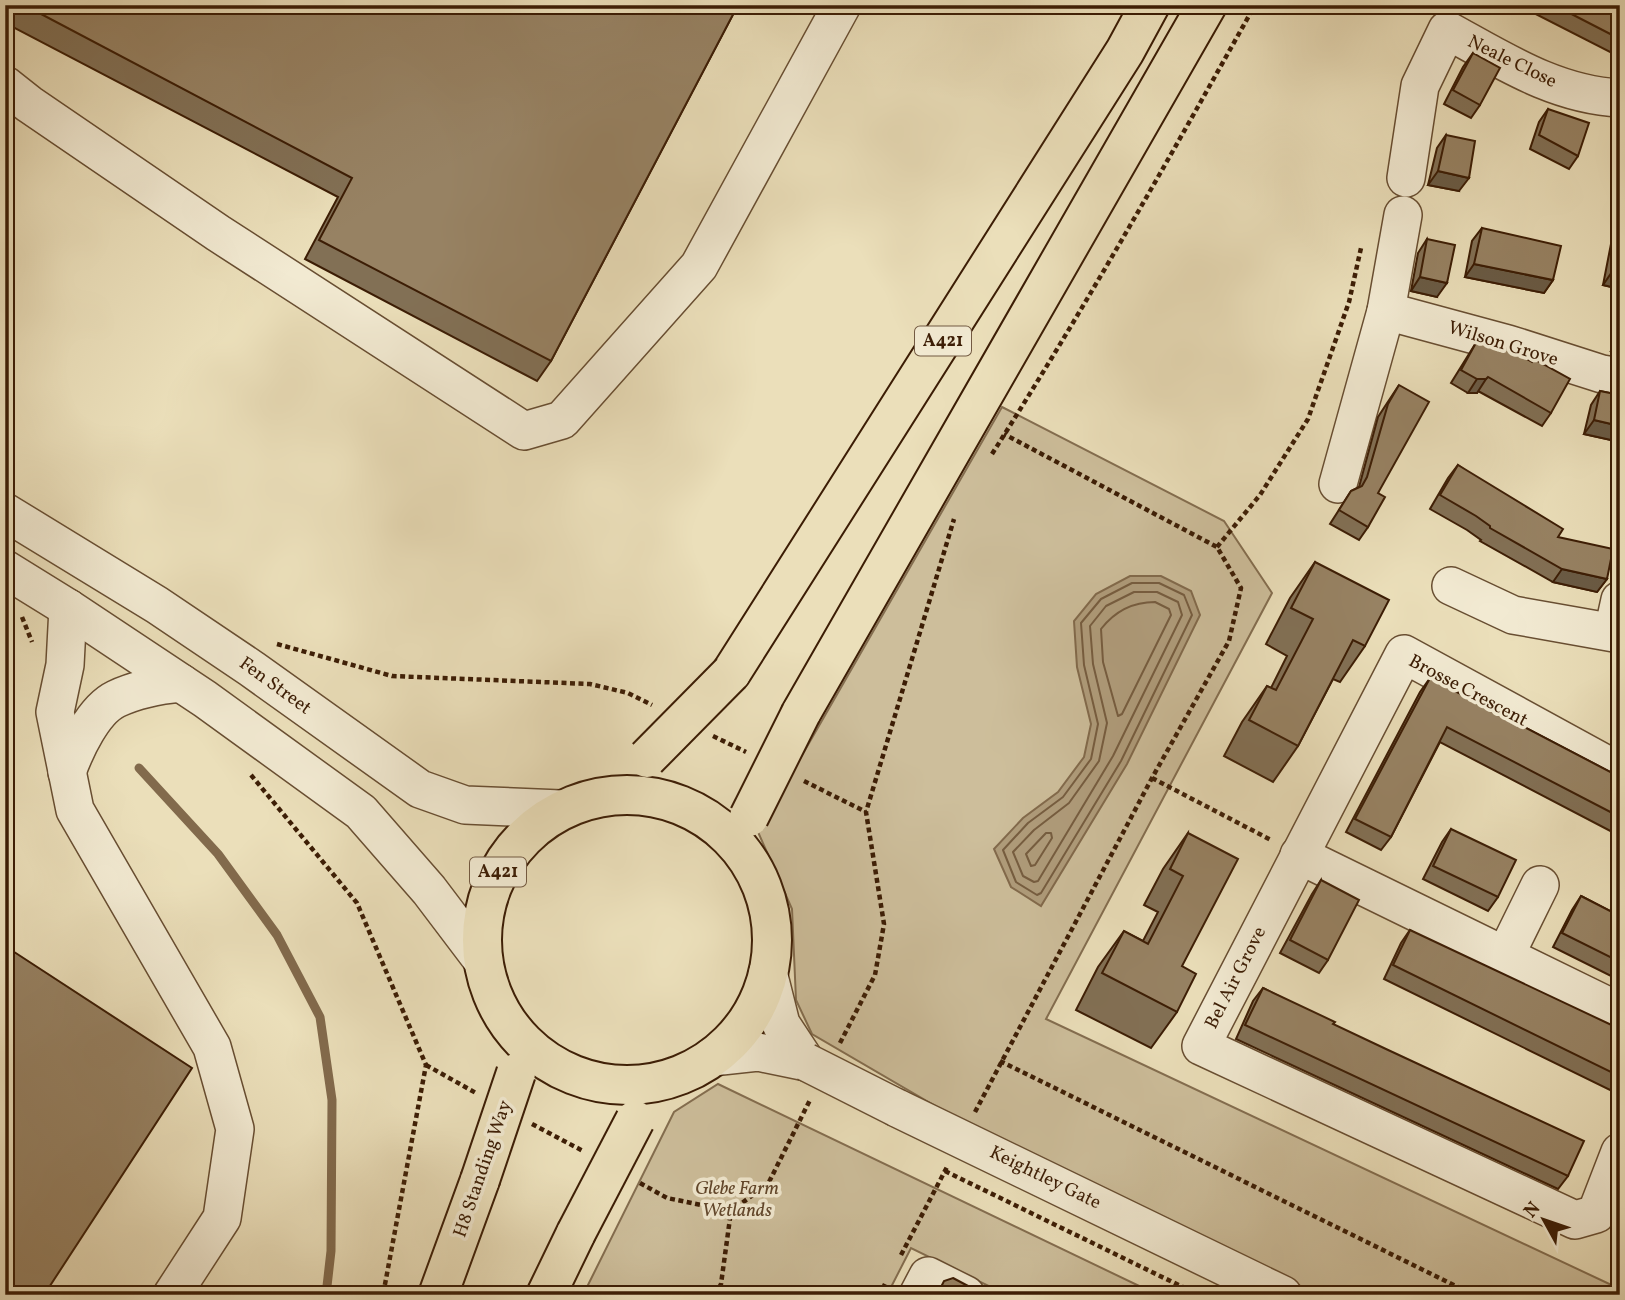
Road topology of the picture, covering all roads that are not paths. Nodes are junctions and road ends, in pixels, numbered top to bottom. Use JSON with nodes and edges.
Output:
{"nodes":[{"id":1,"x":842,"y":5,"type":"edge"},
{"id":2,"x":1150,"y":5,"type":"edge"},
{"id":3,"x":1207,"y":5,"type":"edge"},
{"id":4,"x":1452,"y":18,"type":"edge"},
{"id":5,"x":5,"y":85,"type":"edge"},
{"id":6,"x":1620,"y":98,"type":"edge"},
{"id":7,"x":1406,"y":178,"type":"dead end"},
{"id":8,"x":1403,"y":215,"type":"dead end"},
{"id":9,"x":1386,"y":311,"type":"junction"},
{"id":10,"x":1620,"y":377,"type":"edge"},
{"id":11,"x":1338,"y":484,"type":"dead end"},
{"id":12,"x":5,"y":512,"type":"edge"},
{"id":13,"x":5,"y":569,"type":"edge"},
{"id":14,"x":1451,"y":586,"type":"dead end"},
{"id":15,"x":68,"y":608,"type":"junction"},
{"id":16,"x":1617,"y":622,"type":"edge"},
{"id":17,"x":180,"y":683,"type":"junction"},
{"id":18,"x":67,"y":772,"type":"junction"},
{"id":19,"x":1620,"y":772,"type":"edge"},
{"id":20,"x":606,"y":795,"type":"junction"},
{"id":21,"x":561,"y":809,"type":"junction"},
{"id":22,"x":745,"y":832,"type":"junction"},
{"id":23,"x":1300,"y":855,"type":"junction"},
{"id":24,"x":1541,"y":885,"type":"dead end"},
{"id":25,"x":1505,"y":956,"type":"junction"},
{"id":26,"x":482,"y":960,"type":"junction"},
{"id":27,"x":768,"y":972,"type":"junction"},
{"id":28,"x":1620,"y":1012,"type":"edge"},
{"id":29,"x":712,"y":1057,"type":"junction"},
{"id":30,"x":519,"y":1058,"type":"junction"},
{"id":31,"x":806,"y":1062,"type":"junction"},
{"id":32,"x":662,"y":1081,"type":"junction"},
{"id":33,"x":1620,"y":1152,"type":"edge"},
{"id":34,"x":902,"y":1289,"type":"edge"},
{"id":35,"x":172,"y":1295,"type":"edge"},
{"id":36,"x":438,"y":1295,"type":"edge"},
{"id":37,"x":546,"y":1295,"type":"edge"},
{"id":38,"x":966,"y":1295,"type":"edge"},
{"id":39,"x":1283,"y":1295,"type":"edge"}],
"edges":[{"from":1,"to":5,"type":"street"},
{"from":2,"to":20,"type":"highway","number":"A421","bridge":true},
{"from":3,"to":22,"type":"highway","bridge":true},
{"from":4,"to":6,"type":"street","name":"Neale Close"},
{"from":4,"to":7,"type":"street","name":"Neale Close"},
{"from":8,"to":9,"type":"street"},
{"from":9,"to":10,"type":"street","name":"Wilson Grove"},
{"from":9,"to":11,"type":"street"},
{"from":12,"to":21,"type":"street","name":"Fen Street"},
{"from":13,"to":15,"type":"street"},
{"from":14,"to":16,"type":"street"},
{"from":15,"to":17,"type":"street"},
{"from":15,"to":18,"type":"street"},
{"from":17,"to":18,"type":"street"},
{"from":17,"to":26,"type":"street"},
{"from":18,"to":35,"type":"street"},
{"from":19,"to":23,"type":"street","name":"Brosse Crescent"},
{"from":20,"to":21,"type":"highway","number":"A421"},
{"from":20,"to":22,"type":"highway","number":"A421"},
{"from":21,"to":26,"type":"highway","number":"A421"},
{"from":22,"to":27,"type":"highway","number":"A421"},
{"from":23,"to":25,"type":"street"},
{"from":23,"to":33,"type":"street","name":"Bel Air Grove"},
{"from":24,"to":25,"type":"street"},
{"from":25,"to":28,"type":"street"},
{"from":26,"to":30,"type":"highway","number":"A421"},
{"from":27,"to":29,"type":"highway","number":"A421"},
{"from":27,"to":31,"type":"street","name":"Keightley Gate"},
{"from":29,"to":31,"type":"street","name":"Keightley Gate"},
{"from":29,"to":32,"type":"highway","number":"A421"},
{"from":30,"to":32,"type":"highway","number":"A421"},
{"from":30,"to":36,"type":"highway","name":"H8 Standing Way","bridge":true},
{"from":31,"to":39,"type":"street","name":"Keightley Gate","bridge":true},
{"from":32,"to":37,"type":"highway","bridge":true},
{"from":34,"to":38,"type":"street"}]}
